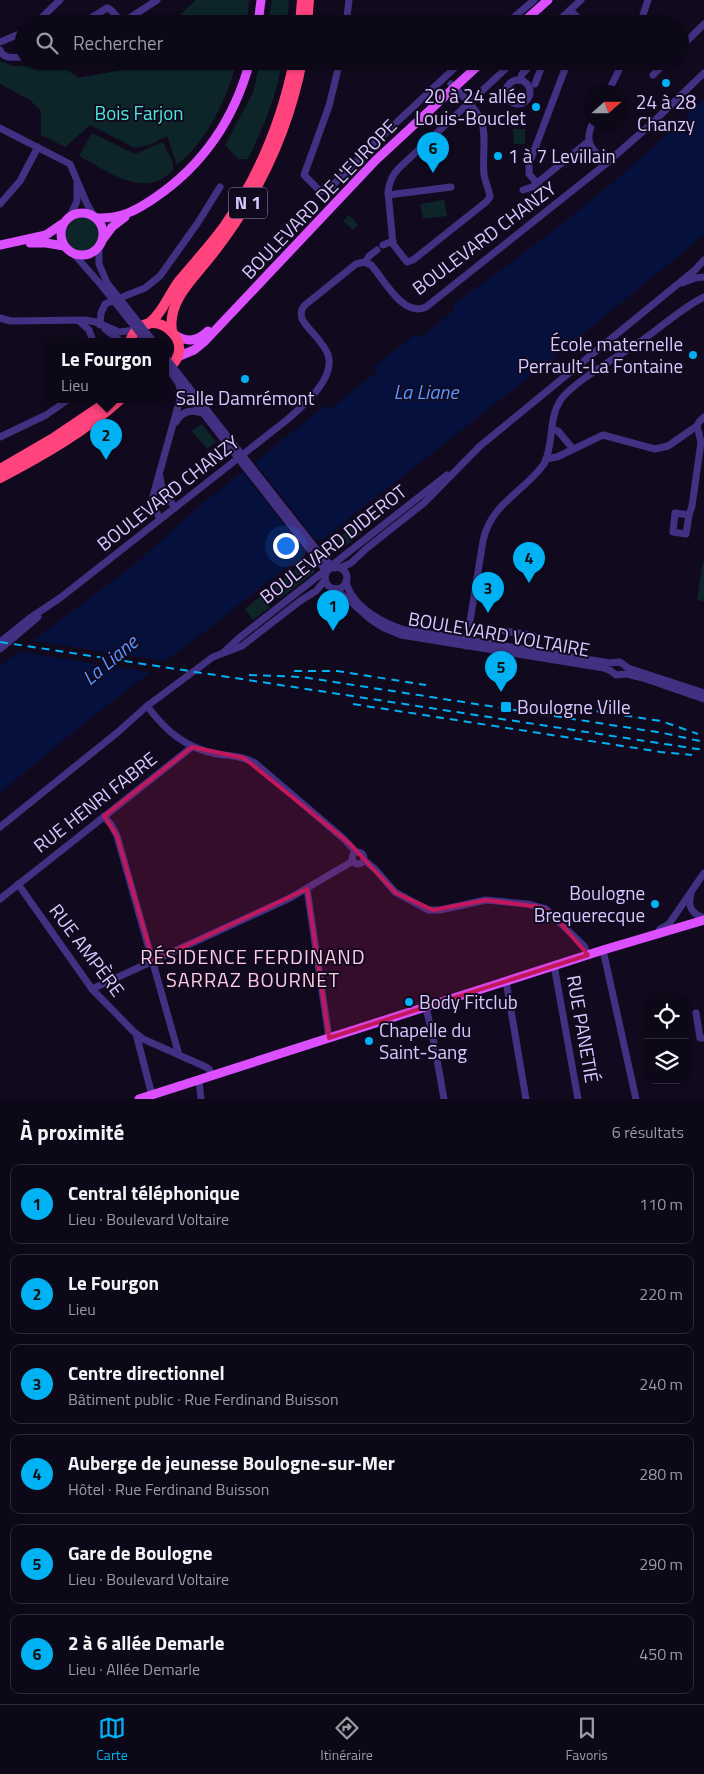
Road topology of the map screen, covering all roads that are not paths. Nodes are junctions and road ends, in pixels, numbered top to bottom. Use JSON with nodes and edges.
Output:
{"nodes":[{"id":1,"x":60,"y":0,"type":"edge"},
{"id":2,"x":157,"y":0,"type":"edge"},
{"id":3,"x":261,"y":0,"type":"edge"},
{"id":4,"x":302,"y":0,"type":"edge"},
{"id":5,"x":309,"y":0,"type":"edge"},
{"id":6,"x":349,"y":0,"type":"edge"},
{"id":7,"x":534,"y":0,"type":"edge"},
{"id":8,"x":548,"y":0,"type":"edge"},
{"id":9,"x":554,"y":0,"type":"edge"},
{"id":10,"x":581,"y":0,"type":"edge"},
{"id":11,"x":648,"y":0,"type":"edge"},
{"id":12,"x":570,"y":10,"type":"junction"},
{"id":13,"x":44,"y":15,"type":"edge"},
{"id":14,"x":96,"y":15,"type":"edge"},
{"id":15,"x":115,"y":15,"type":"edge"},
{"id":16,"x":136,"y":15,"type":"edge"},
{"id":17,"x":259,"y":15,"type":"edge"},
{"id":18,"x":301,"y":15,"type":"edge"},
{"id":19,"x":308,"y":15,"type":"edge"},
{"id":20,"x":347,"y":15,"type":"edge"},
{"id":21,"x":516,"y":15,"type":"edge"},
{"id":22,"x":531,"y":15,"type":"edge"},
{"id":23,"x":538,"y":15,"type":"edge"},
{"id":24,"x":565,"y":15,"type":"edge"},
{"id":25,"x":575,"y":15,"type":"edge"},
{"id":26,"x":643,"y":15,"type":"edge"},
{"id":27,"x":704,"y":24,"type":"edge"},
{"id":28,"x":15,"y":36,"type":"edge"},
{"id":29,"x":689,"y":39,"type":"edge"},
{"id":30,"x":0,"y":42,"type":"edge"},
{"id":31,"x":0,"y":50,"type":"edge"},
{"id":32,"x":15,"y":57,"type":"edge"},
{"id":33,"x":247,"y":70,"type":"edge"},
{"id":34,"x":292,"y":70,"type":"edge"},
{"id":35,"x":300,"y":70,"type":"edge"},
{"id":36,"x":338,"y":70,"type":"edge"},
{"id":37,"x":452,"y":70,"type":"edge"},
{"id":38,"x":468,"y":70,"type":"edge"},
{"id":39,"x":472,"y":70,"type":"edge"},
{"id":40,"x":504,"y":70,"type":"edge"},
{"id":41,"x":526,"y":70,"type":"edge"},
{"id":42,"x":540,"y":70,"type":"edge"},
{"id":43,"x":565,"y":70,"type":"edge"},
{"id":44,"x":619,"y":70,"type":"dead end"},
{"id":45,"x":658,"y":70,"type":"edge"},
{"id":46,"x":704,"y":74,"type":"edge"},
{"id":47,"x":653,"y":75,"type":"dead end"},
{"id":48,"x":520,"y":80,"type":"dead end"},
{"id":49,"x":535,"y":84,"type":"dead end"},
{"id":50,"x":453,"y":85,"type":"junction"},
{"id":51,"x":612,"y":85,"type":"edge"},
{"id":52,"x":468,"y":103,"type":"junction"},
{"id":53,"x":0,"y":128,"type":"edge"},
{"id":54,"x":590,"y":130,"type":"edge"},
{"id":55,"x":589,"y":142,"type":"junction"},
{"id":56,"x":38,"y":146,"type":"junction"},
{"id":57,"x":606,"y":164,"type":"junction"},
{"id":58,"x":75,"y":174,"type":"junction"},
{"id":59,"x":537,"y":183,"type":"junction"},
{"id":60,"x":220,"y":186,"type":"dead end"},
{"id":61,"x":451,"y":187,"type":"dead end"},
{"id":62,"x":523,"y":190,"type":"dead end"},
{"id":63,"x":13,"y":192,"type":"junction"},
{"id":64,"x":388,"y":196,"type":"junction"},
{"id":65,"x":0,"y":198,"type":"edge"},
{"id":66,"x":0,"y":204,"type":"edge"},
{"id":67,"x":133,"y":211,"type":"junction"},
{"id":68,"x":70,"y":216,"type":"junction"},
{"id":69,"x":95,"y":217,"type":"junction"},
{"id":70,"x":62,"y":224,"type":"junction"},
{"id":71,"x":393,"y":241,"type":"junction"},
{"id":72,"x":101,"y":243,"type":"junction"},
{"id":73,"x":0,"y":245,"type":"edge"},
{"id":74,"x":383,"y":245,"type":"dead end"},
{"id":75,"x":64,"y":246,"type":"junction"},
{"id":76,"x":0,"y":250,"type":"edge"},
{"id":77,"x":377,"y":250,"type":"dead end"},
{"id":78,"x":73,"y":253,"type":"junction"},
{"id":79,"x":366,"y":262,"type":"junction"},
{"id":80,"x":702,"y":262,"type":"edge"},
{"id":81,"x":704,"y":277,"type":"edge"},
{"id":82,"x":104,"y":284,"type":"junction"},
{"id":83,"x":671,"y":290,"type":"junction"},
{"id":84,"x":704,"y":297,"type":"edge"},
{"id":85,"x":0,"y":318,"type":"edge"},
{"id":86,"x":79,"y":321,"type":"junction"},
{"id":87,"x":148,"y":324,"type":"junction"},
{"id":88,"x":100,"y":325,"type":"junction"},
{"id":89,"x":136,"y":330,"type":"junction"},
{"id":90,"x":173,"y":333,"type":"junction"},
{"id":91,"x":92,"y":338,"type":"edge"},
{"id":92,"x":116,"y":338,"type":"edge"},
{"id":93,"x":132,"y":338,"type":"edge"},
{"id":94,"x":144,"y":338,"type":"edge"},
{"id":95,"x":150,"y":338,"type":"edge"},
{"id":96,"x":177,"y":357,"type":"junction"},
{"id":97,"x":169,"y":362,"type":"edge"},
{"id":98,"x":169,"y":367,"type":"edge"},
{"id":99,"x":169,"y":370,"type":"edge"},
{"id":100,"x":178,"y":382,"type":"junction"},
{"id":101,"x":63,"y":403,"type":"edge"},
{"id":102,"x":104,"y":403,"type":"edge"},
{"id":103,"x":116,"y":403,"type":"edge"},
{"id":104,"x":203,"y":413,"type":"junction"},
{"id":105,"x":704,"y":417,"type":"edge"},
{"id":106,"x":697,"y":426,"type":"junction"},
{"id":107,"x":173,"y":427,"type":"junction"},
{"id":108,"x":552,"y":429,"type":"junction"},
{"id":109,"x":0,"y":437,"type":"edge"},
{"id":110,"x":573,"y":449,"type":"junction"},
{"id":111,"x":546,"y":459,"type":"junction"},
{"id":112,"x":463,"y":462,"type":"junction"},
{"id":113,"x":0,"y":469,"type":"edge"},
{"id":114,"x":161,"y":471,"type":"junction"},
{"id":115,"x":0,"y":478,"type":"edge"},
{"id":116,"x":175,"y":508,"type":"junction"},
{"id":117,"x":689,"y":515,"type":"dead end"},
{"id":118,"x":160,"y":519,"type":"junction"},
{"id":119,"x":356,"y":558,"type":"junction"},
{"id":120,"x":337,"y":568,"type":"junction"},
{"id":121,"x":326,"y":578,"type":"junction"},
{"id":122,"x":346,"y":578,"type":"junction"},
{"id":123,"x":333,"y":588,"type":"junction"},
{"id":124,"x":310,"y":595,"type":"junction"},
{"id":125,"x":44,"y":611,"type":"junction"},
{"id":126,"x":504,"y":631,"type":"dead end"},
{"id":127,"x":537,"y":638,"type":"dead end"},
{"id":128,"x":0,"y":642,"type":"edge"},
{"id":129,"x":467,"y":644,"type":"junction"},
{"id":130,"x":0,"y":649,"type":"edge"},
{"id":131,"x":224,"y":652,"type":"junction"},
{"id":132,"x":614,"y":663,"type":"junction"},
{"id":133,"x":624,"y":665,"type":"junction"},
{"id":134,"x":611,"y":670,"type":"junction"},
{"id":135,"x":622,"y":674,"type":"junction"},
{"id":136,"x":704,"y":693,"type":"edge"},
{"id":137,"x":704,"y":698,"type":"edge"},
{"id":138,"x":147,"y":706,"type":"junction"},
{"id":139,"x":192,"y":746,"type":"junction"},
{"id":140,"x":104,"y":816,"type":"junction"},
{"id":141,"x":0,"y":827,"type":"edge"},
{"id":142,"x":356,"y":852,"type":"junction"},
{"id":143,"x":364,"y":860,"type":"junction"},
{"id":144,"x":353,"y":861,"type":"junction"},
{"id":145,"x":704,"y":873,"type":"edge"},
{"id":146,"x":18,"y":884,"type":"junction"},
{"id":147,"x":695,"y":887,"type":"junction"},
{"id":148,"x":307,"y":889,"type":"junction"},
{"id":149,"x":0,"y":899,"type":"edge"},
{"id":150,"x":704,"y":919,"type":"edge"},
{"id":151,"x":644,"y":937,"type":"junction"},
{"id":152,"x":604,"y":950,"type":"junction"},
{"id":153,"x":588,"y":954,"type":"junction"},
{"id":154,"x":153,"y":961,"type":"junction"},
{"id":155,"x":554,"y":965,"type":"junction"},
{"id":156,"x":506,"y":981,"type":"junction"},
{"id":157,"x":92,"y":989,"type":"junction"},
{"id":158,"x":426,"y":1007,"type":"junction"},
{"id":159,"x":696,"y":1013,"type":"dead end"},
{"id":160,"x":136,"y":1034,"type":"junction"},
{"id":161,"x":329,"y":1038,"type":"junction"},
{"id":162,"x":704,"y":1038,"type":"edge"},
{"id":163,"x":180,"y":1055,"type":"junction"},
{"id":164,"x":212,"y":1076,"type":"junction"},
{"id":165,"x":198,"y":1080,"type":"junction"},
{"id":166,"x":152,"y":1095,"type":"junction"},
{"id":167,"x":139,"y":1099,"type":"edge"},
{"id":168,"x":201,"y":1099,"type":"edge"},
{"id":169,"x":444,"y":1099,"type":"edge"},
{"id":170,"x":526,"y":1099,"type":"edge"},
{"id":171,"x":578,"y":1099,"type":"edge"},
{"id":172,"x":636,"y":1099,"type":"edge"}],
"edges":[{"from":1,"to":13,"type":"street"},
{"from":2,"to":16,"type":"street"},
{"from":3,"to":17,"type":"main road"},
{"from":4,"to":18,"type":"highway"},
{"from":5,"to":19,"type":"highway"},
{"from":6,"to":20,"type":"street"},
{"from":7,"to":21,"type":"street"},
{"from":8,"to":22,"type":"main road"},
{"from":9,"to":23,"type":"main road"},
{"from":10,"to":12,"type":"street"},
{"from":11,"to":26,"type":"street"},
{"from":12,"to":24,"type":"street"},
{"from":12,"to":25,"type":"street"},
{"from":14,"to":15,"type":"street"},
{"from":27,"to":29,"type":"street"},
{"from":28,"to":30,"type":"street"},
{"from":31,"to":32,"type":"street"},
{"from":33,"to":67,"type":"main road"},
{"from":34,"to":87,"type":"highway","number":"N 1"},
{"from":35,"to":90,"type":"highway","number":"N 1"},
{"from":36,"to":37,"type":"street"},
{"from":38,"to":50,"type":"main road","name":"BOULEVARD DE L'EUROPE"},
{"from":39,"to":50,"type":"main road","name":"BOULEVARD DE L'EUROPE"},
{"from":40,"to":52,"type":"street"},
{"from":41,"to":48,"type":"street"},
{"from":42,"to":49,"type":"street"},
{"from":43,"to":59,"type":"street"},
{"from":44,"to":51,"type":"street"},
{"from":45,"to":47,"type":"street"},
{"from":46,"to":57,"type":"street","name":"BOULEVARD CHANZY"},
{"from":50,"to":52,"type":"street"},
{"from":50,"to":90,"type":"main road","name":"BOULEVARD DE L'EUROPE"},
{"from":50,"to":96,"type":"main road","name":"BOULEVARD DE L'EUROPE"},
{"from":52,"to":64,"type":"street"},
{"from":52,"to":71,"type":"street"},
{"from":53,"to":56,"type":"street"},
{"from":54,"to":55,"type":"street"},
{"from":55,"to":57,"type":"street"},
{"from":55,"to":59,"type":"street"},
{"from":56,"to":58,"type":"street"},
{"from":56,"to":63,"type":"street"},
{"from":57,"to":79,"type":"street","name":"BOULEVARD CHANZY"},
{"from":58,"to":68,"type":"street"},
{"from":58,"to":69,"type":"street"},
{"from":59,"to":62,"type":"street"},
{"from":60,"to":88,"type":"street"},
{"from":61,"to":64,"type":"street"},
{"from":63,"to":65,"type":"street"},
{"from":63,"to":66,"type":"street"},
{"from":64,"to":71,"type":"street"},
{"from":67,"to":69,"type":"main road"},
{"from":67,"to":72,"type":"main road"},
{"from":68,"to":69,"type":"main road"},
{"from":68,"to":70,"type":"main road"},
{"from":69,"to":72,"type":"main road"},
{"from":70,"to":73,"type":"main road"},
{"from":70,"to":75,"type":"main road"},
{"from":71,"to":74,"type":"street"},
{"from":72,"to":78,"type":"main road"},
{"from":72,"to":82,"type":"street"},
{"from":75,"to":76,"type":"main road"},
{"from":75,"to":78,"type":"main road"},
{"from":77,"to":79,"type":"street"},
{"from":78,"to":82,"type":"street"},
{"from":79,"to":116,"type":"street","name":"BOULEVARD CHANZY"},
{"from":80,"to":81,"type":"street"},
{"from":80,"to":83,"type":"street","name":"BOULEVARD DIDEROT"},
{"from":81,"to":83,"type":"street","name":"BOULEVARD DIDEROT"},
{"from":82,"to":94,"type":"street","bridge":true},
{"from":82,"to":95,"type":"street","bridge":true},
{"from":83,"to":112,"type":"street","name":"BOULEVARD DIDEROT"},
{"from":84,"to":108,"type":"street"},
{"from":85,"to":86,"type":"street"},
{"from":86,"to":88,"type":"street"},
{"from":86,"to":91,"type":"street"},
{"from":87,"to":89,"type":"highway"},
{"from":87,"to":90,"type":"highway"},
{"from":88,"to":89,"type":"street"},
{"from":88,"to":92,"type":"street"},
{"from":89,"to":93,"type":"highway"},
{"from":90,"to":96,"type":"highway"},
{"from":96,"to":98,"type":"highway"},
{"from":97,"to":120,"type":"street","bridge":true},
{"from":99,"to":100,"type":"street","bridge":true},
{"from":100,"to":104,"type":"street"},
{"from":100,"to":107,"type":"street"},
{"from":101,"to":109,"type":"street"},
{"from":102,"to":113,"type":"highway"},
{"from":103,"to":115,"type":"highway"},
{"from":104,"to":107,"type":"street"},
{"from":104,"to":121,"type":"street","bridge":true},
{"from":105,"to":106,"type":"street"},
{"from":106,"to":110,"type":"street"},
{"from":106,"to":117,"type":"street"},
{"from":107,"to":114,"type":"street"},
{"from":108,"to":110,"type":"street"},
{"from":108,"to":111,"type":"street"},
{"from":110,"to":111,"type":"street"},
{"from":111,"to":129,"type":"street"},
{"from":112,"to":119,"type":"street","name":"BOULEVARD DIDEROT"},
{"from":112,"to":131,"type":"street","name":"BOULEVARD DIDEROT"},
{"from":114,"to":116,"type":"street"},
{"from":114,"to":118,"type":"street"},
{"from":116,"to":118,"type":"street","name":"BOULEVARD CHANZY"},
{"from":118,"to":125,"type":"street","name":"BOULEVARD CHANZY"},
{"from":119,"to":120,"type":"street","name":"BOULEVARD DIDEROT"},
{"from":119,"to":122,"type":"street","name":"BOULEVARD DIDEROT"},
{"from":120,"to":121,"type":"street","bridge":true},
{"from":120,"to":122,"type":"street"},
{"from":121,"to":123,"type":"street"},
{"from":121,"to":124,"type":"street","name":"BOULEVARD DIDEROT"},
{"from":122,"to":123,"type":"street"},
{"from":122,"to":129,"type":"street","name":"BOULEVARD VOLTAIRE"},
{"from":123,"to":124,"type":"street","name":"BOULEVARD DIDEROT"},
{"from":123,"to":129,"type":"street","name":"BOULEVARD VOLTAIRE"},
{"from":124,"to":131,"type":"street","name":"BOULEVARD DIDEROT"},
{"from":125,"to":128,"type":"street"},
{"from":125,"to":130,"type":"street"},
{"from":126,"to":127,"type":"street"},
{"from":129,"to":132,"type":"street","name":"BOULEVARD VOLTAIRE"},
{"from":129,"to":134,"type":"street","name":"BOULEVARD VOLTAIRE"},
{"from":131,"to":138,"type":"street","name":"BOULEVARD DIDEROT"},
{"from":132,"to":133,"type":"street","name":"BOULEVARD VOLTAIRE"},
{"from":132,"to":134,"type":"street","name":"BOULEVARD VOLTAIRE"},
{"from":133,"to":135,"type":"street"},
{"from":133,"to":136,"type":"street","name":"BOULEVARD VOLTAIRE"},
{"from":134,"to":135,"type":"street","name":"BOULEVARD VOLTAIRE"},
{"from":135,"to":137,"type":"street","name":"BOULEVARD VOLTAIRE"},
{"from":138,"to":139,"type":"street"},
{"from":138,"to":141,"type":"street","name":"BOULEVARD DIDEROT"},
{"from":139,"to":140,"type":"street","name":"RUE HENRI FABRE"},
{"from":139,"to":142,"type":"street"},
{"from":140,"to":146,"type":"street","name":"RUE HENRI FABRE"},
{"from":140,"to":154,"type":"street"},
{"from":142,"to":143,"type":"street"},
{"from":142,"to":144,"type":"street"},
{"from":143,"to":144,"type":"street"},
{"from":143,"to":153,"type":"street"},
{"from":144,"to":148,"type":"street"},
{"from":145,"to":147,"type":"street"},
{"from":146,"to":149,"type":"street","name":"RUE HENRI FABRE"},
{"from":146,"to":157,"type":"street","name":"RUE AMPÈRE"},
{"from":147,"to":150,"type":"street"},
{"from":147,"to":151,"type":"street"},
{"from":148,"to":154,"type":"street"},
{"from":148,"to":161,"type":"street"},
{"from":150,"to":151,"type":"main road"},
{"from":151,"to":152,"type":"main road"},
{"from":152,"to":153,"type":"main road"},
{"from":152,"to":172,"type":"street"},
{"from":153,"to":155,"type":"main road"},
{"from":154,"to":157,"type":"street"},
{"from":154,"to":163,"type":"street"},
{"from":155,"to":156,"type":"main road"},
{"from":155,"to":171,"type":"street","name":"RUE PANETIÉ"},
{"from":156,"to":158,"type":"main road"},
{"from":156,"to":170,"type":"street"},
{"from":157,"to":160,"type":"street","name":"RUE AMPÈRE"},
{"from":158,"to":161,"type":"main road"},
{"from":158,"to":169,"type":"street"},
{"from":159,"to":162,"type":"street"},
{"from":160,"to":163,"type":"street","name":"RUE AMPÈRE"},
{"from":160,"to":166,"type":"street"},
{"from":161,"to":164,"type":"main road"},
{"from":163,"to":164,"type":"street","name":"RUE AMPÈRE"},
{"from":164,"to":165,"type":"main road"},
{"from":165,"to":166,"type":"main road"},
{"from":165,"to":168,"type":"street"},
{"from":166,"to":167,"type":"main road"}]}
